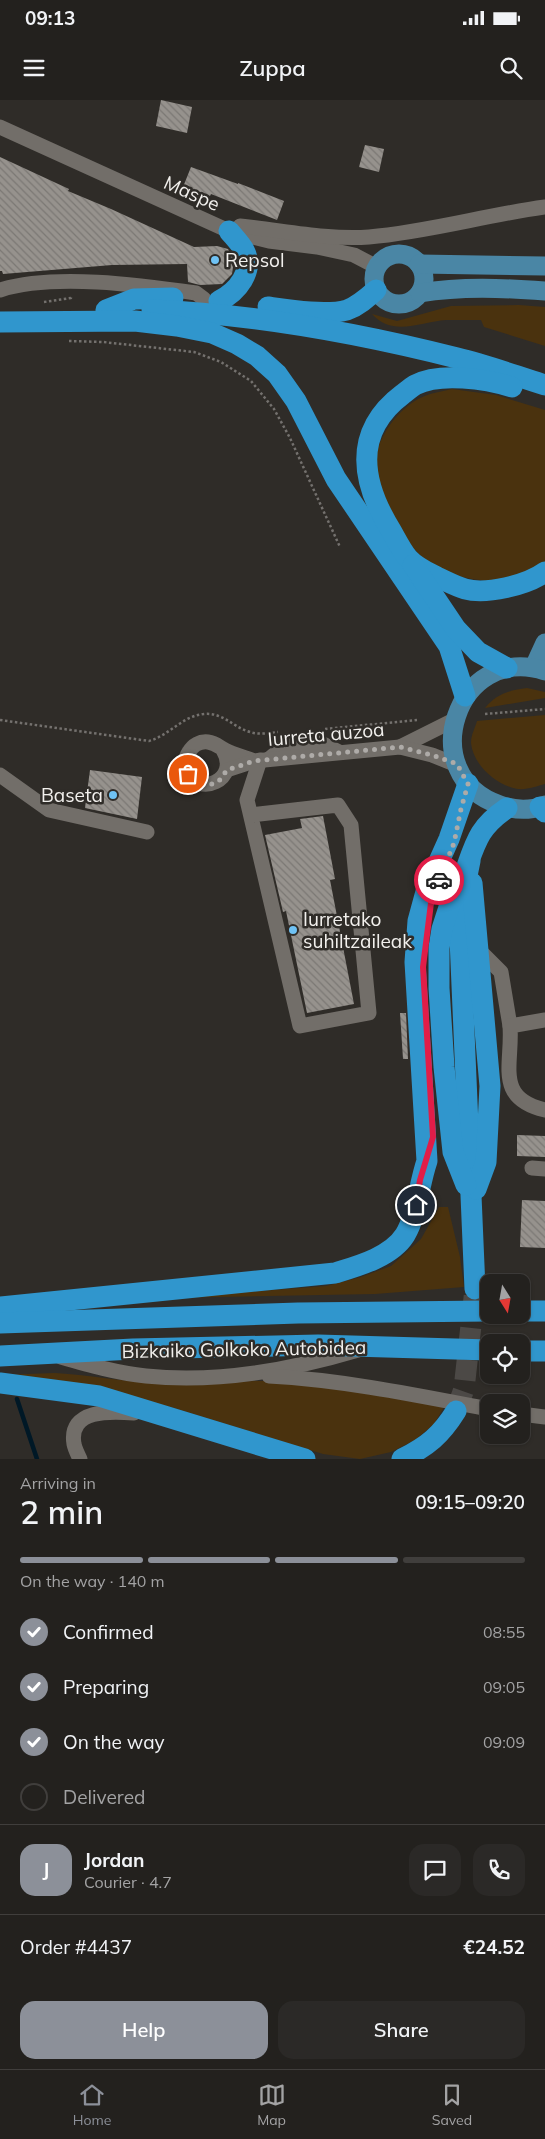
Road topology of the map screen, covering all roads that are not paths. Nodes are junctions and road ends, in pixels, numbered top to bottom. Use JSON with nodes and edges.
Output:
{"nodes":[{"id":1,"x":0,"y":127,"type":"edge"},
{"id":2,"x":545,"y":207,"type":"edge"},
{"id":3,"x":219,"y":227,"type":"junction"},
{"id":4,"x":419,"y":264,"type":"junction"},
{"id":5,"x":545,"y":266,"type":"edge"},
{"id":6,"x":377,"y":268,"type":"junction"},
{"id":7,"x":0,"y":290,"type":"edge"},
{"id":8,"x":376,"y":290,"type":"junction"},
{"id":9,"x":545,"y":290,"type":"edge"},
{"id":10,"x":420,"y":293,"type":"junction"},
{"id":11,"x":212,"y":300,"type":"junction"},
{"id":12,"x":106,"y":310,"type":"junction"},
{"id":13,"x":0,"y":318,"type":"edge"},
{"id":14,"x":0,"y":322,"type":"edge"},
{"id":15,"x":545,"y":385,"type":"edge"},
{"id":16,"x":545,"y":398,"type":"edge"},
{"id":17,"x":408,"y":558,"type":"junction"},
{"id":18,"x":545,"y":572,"type":"edge"},
{"id":19,"x":545,"y":643,"type":"edge"},
{"id":20,"x":507,"y":668,"type":"junction"},
{"id":21,"x":539,"y":669,"type":"edge"},
{"id":22,"x":465,"y":696,"type":"junction"},
{"id":23,"x":454,"y":720,"type":"junction"},
{"id":24,"x":400,"y":747,"type":"junction"},
{"id":25,"x":224,"y":750,"type":"junction"},
{"id":26,"x":261,"y":760,"type":"junction"},
{"id":27,"x":457,"y":764,"type":"junction"},
{"id":28,"x":227,"y":770,"type":"junction"},
{"id":29,"x":0,"y":775,"type":"edge"},
{"id":30,"x":468,"y":784,"type":"junction"},
{"id":31,"x":508,"y":808,"type":"junction"},
{"id":32,"x":543,"y":808,"type":"edge"},
{"id":33,"x":251,"y":815,"type":"junction"},
{"id":34,"x":147,"y":832,"type":"dead end"},
{"id":35,"x":470,"y":860,"type":"junction"},
{"id":36,"x":478,"y":949,"type":"junction"},
{"id":37,"x":545,"y":1020,"type":"edge"},
{"id":38,"x":510,"y":1026,"type":"junction"},
{"id":39,"x":545,"y":1110,"type":"edge"},
{"id":40,"x":472,"y":1199,"type":"junction"},
{"id":41,"x":475,"y":1289,"type":"tunnel mouth"},
{"id":42,"x":0,"y":1307,"type":"edge"},
{"id":43,"x":480,"y":1311,"type":"edge"},
{"id":44,"x":530,"y":1311,"type":"edge"},
{"id":45,"x":545,"y":1311,"type":"edge"},
{"id":46,"x":0,"y":1323,"type":"edge"},
{"id":47,"x":370,"y":1347,"type":"junction"},
{"id":48,"x":480,"y":1350,"type":"edge"},
{"id":49,"x":530,"y":1351,"type":"edge"},
{"id":50,"x":545,"y":1351,"type":"edge"},
{"id":51,"x":47,"y":1353,"type":"junction"},
{"id":52,"x":0,"y":1356,"type":"edge"},
{"id":53,"x":238,"y":1374,"type":"junction"},
{"id":54,"x":0,"y":1383,"type":"edge"},
{"id":55,"x":480,"y":1406,"type":"edge"},
{"id":56,"x":456,"y":1411,"type":"tunnel mouth"},
{"id":57,"x":530,"y":1415,"type":"edge"},
{"id":58,"x":545,"y":1416,"type":"edge"},
{"id":59,"x":173,"y":1417,"type":"junction"},
{"id":60,"x":80,"y":1459,"type":"edge"},
{"id":61,"x":305,"y":1459,"type":"edge"},
{"id":62,"x":402,"y":1459,"type":"edge"}],
"edges":[{"from":1,"to":3,"type":"street","name":"Maspe"},
{"from":2,"to":3,"type":"street"},
{"from":3,"to":6,"type":"street","name":"Maspe"},
{"from":3,"to":11,"type":"highway"},
{"from":4,"to":5,"type":"main road"},
{"from":4,"to":6,"type":"main road"},
{"from":4,"to":10,"type":"main road"},
{"from":6,"to":8,"type":"main road"},
{"from":7,"to":11,"type":"street"},
{"from":8,"to":10,"type":"main road"},
{"from":8,"to":11,"type":"highway"},
{"from":9,"to":10,"type":"main road"},
{"from":11,"to":12,"type":"highway"},
{"from":12,"to":13,"type":"highway"},
{"from":12,"to":15,"type":"highway"},
{"from":14,"to":22,"type":"highway"},
{"from":16,"to":17,"type":"highway"},
{"from":17,"to":18,"type":"highway"},
{"from":17,"to":20,"type":"highway"},
{"from":19,"to":21,"type":"main road"},
{"from":20,"to":21,"type":"main road"},
{"from":20,"to":22,"type":"main road"},
{"from":22,"to":23,"type":"main road"},
{"from":23,"to":24,"type":"street"},
{"from":23,"to":27,"type":"main road"},
{"from":24,"to":26,"type":"street","name":"Iurreta auzoa"},
{"from":24,"to":27,"type":"street"},
{"from":25,"to":26,"type":"street"},
{"from":25,"to":28,"type":"street"},
{"from":25,"to":28,"type":"street"},
{"from":26,"to":28,"type":"street"},
{"from":26,"to":33,"type":"street"},
{"from":27,"to":30,"type":"main road"},
{"from":29,"to":34,"type":"street"},
{"from":30,"to":31,"type":"main road"},
{"from":30,"to":42,"type":"highway"},
{"from":31,"to":32,"type":"main road"},
{"from":31,"to":35,"type":"highway"},
{"from":33,"to":33,"type":"street"},
{"from":35,"to":36,"type":"highway"},
{"from":35,"to":40,"type":"highway"},
{"from":36,"to":38,"type":"street"},
{"from":36,"to":40,"type":"highway"},
{"from":37,"to":38,"type":"street"},
{"from":38,"to":39,"type":"street"},
{"from":40,"to":41,"type":"highway"},
{"from":43,"to":46,"type":"highway","name":"Bizkaiko Golkoko Autobidea"},
{"from":44,"to":45,"type":"highway"},
{"from":47,"to":48,"type":"highway","name":"Bizkaiko Golkoko Autobidea"},
{"from":47,"to":51,"type":"highway","name":"Bizkaiko Golkoko Autobidea"},
{"from":47,"to":53,"type":"street"},
{"from":49,"to":50,"type":"highway"},
{"from":51,"to":52,"type":"highway","name":"Bizkaiko Golkoko Autobidea"},
{"from":51,"to":53,"type":"street"},
{"from":53,"to":55,"type":"street"},
{"from":54,"to":59,"type":"highway"},
{"from":56,"to":62,"type":"highway"},
{"from":57,"to":58,"type":"street"},
{"from":59,"to":60,"type":"street"},
{"from":59,"to":61,"type":"highway"}]}
